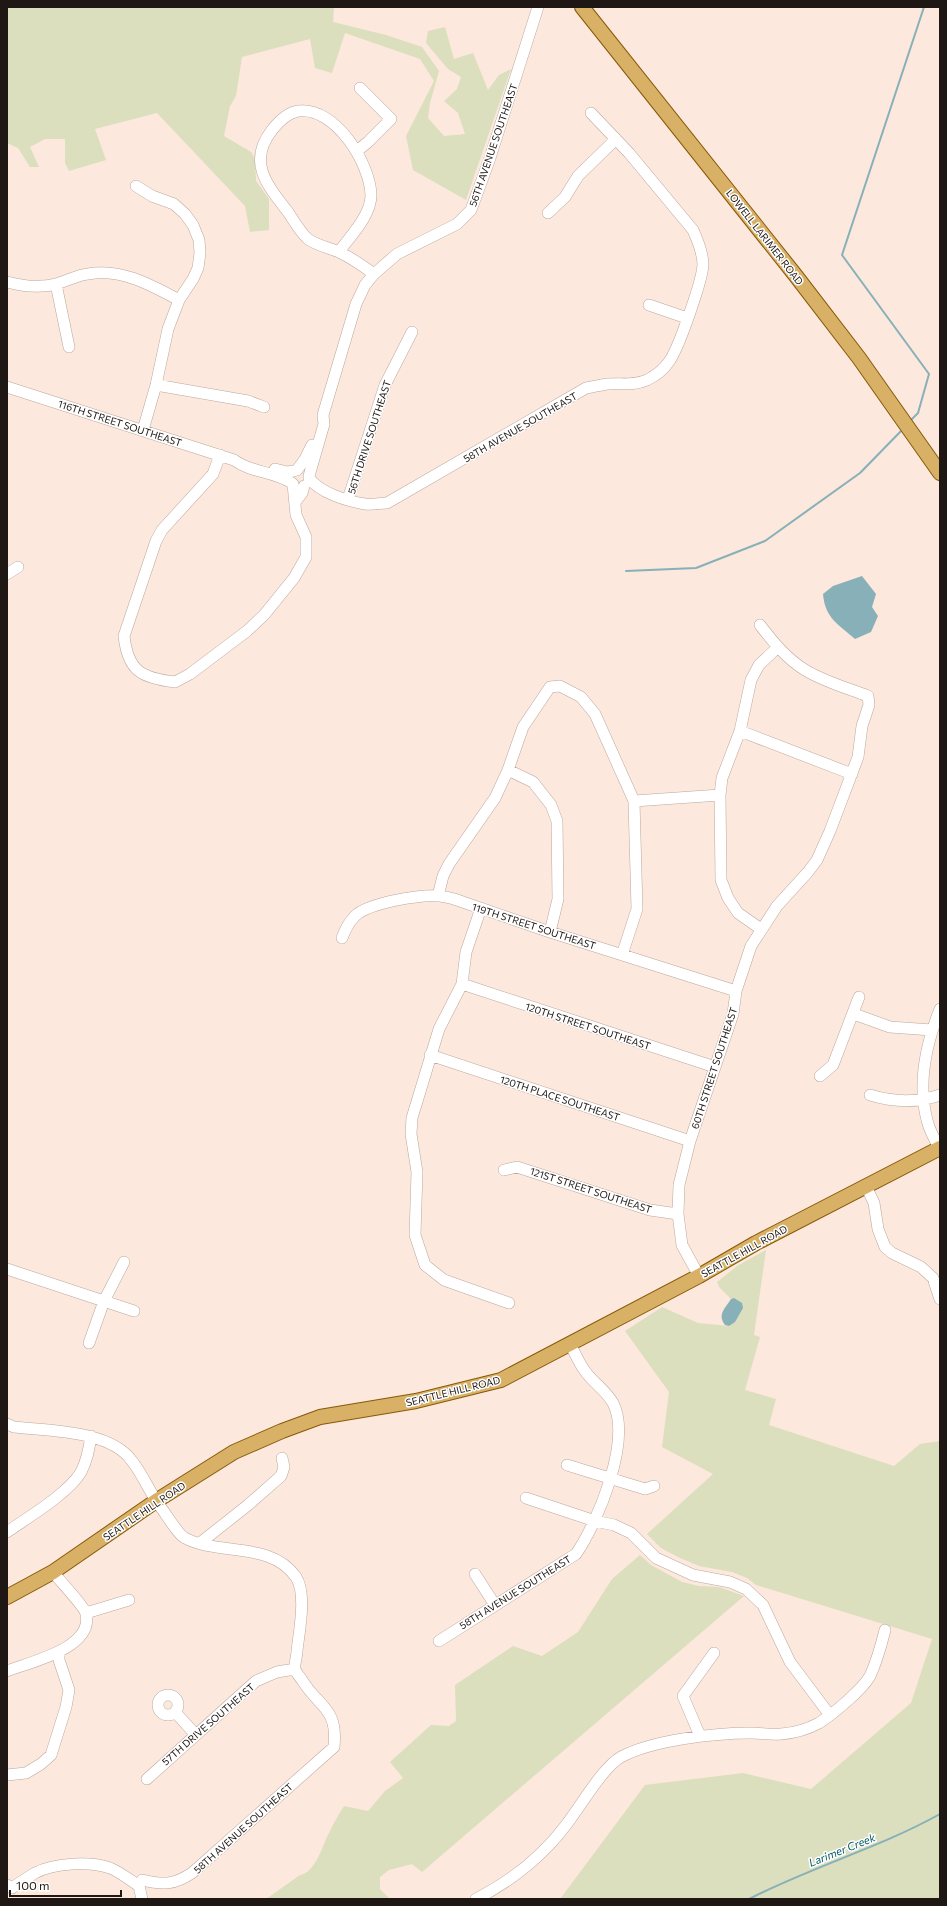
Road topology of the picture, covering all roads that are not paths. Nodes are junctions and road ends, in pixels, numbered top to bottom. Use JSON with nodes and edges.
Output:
{"nodes":[{"id":1,"x":538,"y":7,"type":"edge"},
{"id":2,"x":582,"y":7,"type":"edge"},
{"id":3,"x":360,"y":88,"type":"dead end"},
{"id":4,"x":591,"y":114,"type":"dead end"},
{"id":5,"x":616,"y":139,"type":"junction"},
{"id":6,"x":357,"y":151,"type":"junction"},
{"id":7,"x":136,"y":186,"type":"dead end"},
{"id":8,"x":548,"y":212,"type":"dead end"},
{"id":9,"x":339,"y":252,"type":"junction"},
{"id":10,"x":374,"y":274,"type":"junction"},
{"id":11,"x":7,"y":282,"type":"edge"},
{"id":12,"x":56,"y":284,"type":"junction"},
{"id":13,"x":179,"y":300,"type":"junction"},
{"id":14,"x":649,"y":305,"type":"dead end"},
{"id":15,"x":688,"y":316,"type":"junction"},
{"id":16,"x":412,"y":332,"type":"dead end"},
{"id":17,"x":68,"y":347,"type":"dead end"},
{"id":18,"x":156,"y":385,"type":"junction"},
{"id":19,"x":7,"y":387,"type":"edge"},
{"id":20,"x":264,"y":407,"type":"dead end"},
{"id":21,"x":323,"y":415,"type":"junction"},
{"id":22,"x":143,"y":430,"type":"junction"},
{"id":23,"x":220,"y":455,"type":"junction"},
{"id":24,"x":234,"y":460,"type":"junction"},
{"id":25,"x":296,"y":470,"type":"junction"},
{"id":26,"x":940,"y":473,"type":"edge"},
{"id":27,"x":302,"y":482,"type":"junction"},
{"id":28,"x":348,"y":499,"type":"junction"},
{"id":29,"x":18,"y":567,"type":"dead end"},
{"id":30,"x":7,"y":574,"type":"edge"},
{"id":31,"x":760,"y":625,"type":"dead end"},
{"id":32,"x":778,"y":647,"type":"junction"},
{"id":33,"x":740,"y":731,"type":"junction"},
{"id":34,"x":508,"y":770,"type":"junction"},
{"id":35,"x":852,"y":774,"type":"junction"},
{"id":36,"x":720,"y":795,"type":"junction"},
{"id":37,"x":634,"y":801,"type":"junction"},
{"id":38,"x":438,"y":896,"type":"junction"},
{"id":39,"x":481,"y":908,"type":"junction"},
{"id":40,"x":760,"y":929,"type":"junction"},
{"id":41,"x":550,"y":932,"type":"junction"},
{"id":42,"x":342,"y":938,"type":"dead end"},
{"id":43,"x":622,"y":954,"type":"junction"},
{"id":44,"x":462,"y":984,"type":"junction"},
{"id":45,"x":736,"y":991,"type":"junction"},
{"id":46,"x":859,"y":997,"type":"dead end"},
{"id":47,"x":940,"y":1009,"type":"edge"},
{"id":48,"x":854,"y":1014,"type":"junction"},
{"id":49,"x":932,"y":1030,"type":"junction"},
{"id":50,"x":430,"y":1055,"type":"junction"},
{"id":51,"x":715,"y":1067,"type":"junction"},
{"id":52,"x":820,"y":1076,"type":"dead end"},
{"id":53,"x":870,"y":1095,"type":"dead end"},
{"id":54,"x":940,"y":1095,"type":"edge"},
{"id":55,"x":923,"y":1099,"type":"junction"},
{"id":56,"x":690,"y":1141,"type":"junction"},
{"id":57,"x":940,"y":1148,"type":"edge"},
{"id":58,"x":504,"y":1170,"type":"dead end"},
{"id":59,"x":866,"y":1186,"type":"junction"},
{"id":60,"x":678,"y":1214,"type":"junction"},
{"id":61,"x":124,"y":1262,"type":"dead end"},
{"id":62,"x":7,"y":1269,"type":"edge"},
{"id":63,"x":699,"y":1276,"type":"junction"},
{"id":64,"x":940,"y":1300,"type":"edge"},
{"id":65,"x":104,"y":1301,"type":"junction"},
{"id":66,"x":509,"y":1303,"type":"dead end"},
{"id":67,"x":134,"y":1311,"type":"dead end"},
{"id":68,"x":89,"y":1343,"type":"dead end"},
{"id":69,"x":570,"y":1344,"type":"junction"},
{"id":70,"x":7,"y":1424,"type":"edge"},
{"id":71,"x":91,"y":1436,"type":"junction"},
{"id":72,"x":282,"y":1458,"type":"dead end"},
{"id":73,"x":567,"y":1465,"type":"dead end"},
{"id":74,"x":610,"y":1479,"type":"junction"},
{"id":75,"x":654,"y":1486,"type":"dead end"},
{"id":76,"x":526,"y":1498,"type":"dead end"},
{"id":77,"x":156,"y":1501,"type":"junction"},
{"id":78,"x":596,"y":1521,"type":"junction"},
{"id":79,"x":7,"y":1532,"type":"edge"},
{"id":80,"x":200,"y":1543,"type":"junction"},
{"id":81,"x":53,"y":1572,"type":"junction"},
{"id":82,"x":475,"y":1574,"type":"dead end"},
{"id":83,"x":7,"y":1597,"type":"edge"},
{"id":84,"x":129,"y":1600,"type":"dead end"},
{"id":85,"x":496,"y":1605,"type":"junction"},
{"id":86,"x":86,"y":1613,"type":"junction"},
{"id":87,"x":885,"y":1630,"type":"dead end"},
{"id":88,"x":439,"y":1641,"type":"dead end"},
{"id":89,"x":59,"y":1652,"type":"junction"},
{"id":90,"x":714,"y":1653,"type":"dead end"},
{"id":91,"x":295,"y":1669,"type":"junction"},
{"id":92,"x":7,"y":1671,"type":"edge"},
{"id":93,"x":175,"y":1712,"type":"dead end"},
{"id":94,"x":829,"y":1714,"type":"junction"},
{"id":95,"x":195,"y":1734,"type":"junction"},
{"id":96,"x":700,"y":1736,"type":"junction"},
{"id":97,"x":7,"y":1775,"type":"edge"},
{"id":98,"x":147,"y":1779,"type":"dead end"},
{"id":99,"x":117,"y":1871,"type":"junction"},
{"id":100,"x":142,"y":1880,"type":"junction"},
{"id":101,"x":9,"y":1887,"type":"edge"},
{"id":102,"x":8,"y":1899,"type":"edge"},
{"id":103,"x":142,"y":1899,"type":"edge"},
{"id":104,"x":148,"y":1899,"type":"edge"},
{"id":105,"x":476,"y":1899,"type":"edge"}],
"edges":[{"from":1,"to":10,"type":"street","name":"56TH AVENUE SOUTHEAST"},
{"from":2,"to":26,"type":"main road","name":"LOWELL LARIMER ROAD"},
{"from":3,"to":6,"type":"street"},
{"from":4,"to":5,"type":"street","name":"58TH AVENUE SOUTHEAST"},
{"from":5,"to":8,"type":"street"},
{"from":5,"to":15,"type":"street","name":"58TH AVENUE SOUTHEAST"},
{"from":6,"to":9,"type":"street"},
{"from":6,"to":9,"type":"street"},
{"from":7,"to":13,"type":"street"},
{"from":9,"to":10,"type":"street"},
{"from":10,"to":21,"type":"street","name":"56TH AVENUE SOUTHEAST"},
{"from":11,"to":12,"type":"street"},
{"from":12,"to":13,"type":"street"},
{"from":12,"to":17,"type":"street"},
{"from":13,"to":18,"type":"street"},
{"from":14,"to":15,"type":"street"},
{"from":15,"to":28,"type":"street","name":"58TH AVENUE SOUTHEAST"},
{"from":16,"to":28,"type":"street","name":"56TH DRIVE SOUTHEAST"},
{"from":18,"to":20,"type":"street"},
{"from":18,"to":22,"type":"street"},
{"from":19,"to":22,"type":"street","name":"116TH STREET SOUTHEAST"},
{"from":21,"to":25,"type":"street","name":"56TH AVENUE SOUTHEAST"},
{"from":21,"to":27,"type":"street","name":"56TH AVENUE SOUTHEAST"},
{"from":22,"to":23,"type":"street","name":"116TH STREET SOUTHEAST"},
{"from":23,"to":24,"type":"street","name":"116TH STREET SOUTHEAST"},
{"from":23,"to":27,"type":"street","name":"56TH AVENUE SOUTHEAST"},
{"from":24,"to":25,"type":"street","name":"116TH STREET SOUTHEAST"},
{"from":24,"to":27,"type":"street","name":"116TH STREET SOUTHEAST"},
{"from":25,"to":27,"type":"street"},
{"from":25,"to":27,"type":"street","name":"116TH STREET SOUTHEAST"},
{"from":27,"to":28,"type":"street","name":"58TH AVENUE SOUTHEAST"},
{"from":29,"to":30,"type":"street"},
{"from":31,"to":32,"type":"street"},
{"from":32,"to":33,"type":"street"},
{"from":32,"to":35,"type":"street","name":"60TH STREET SOUTHEAST"},
{"from":33,"to":35,"type":"street"},
{"from":33,"to":36,"type":"street"},
{"from":34,"to":37,"type":"street"},
{"from":34,"to":38,"type":"street"},
{"from":34,"to":41,"type":"street"},
{"from":35,"to":40,"type":"street","name":"60TH STREET SOUTHEAST"},
{"from":36,"to":37,"type":"street"},
{"from":36,"to":40,"type":"street"},
{"from":37,"to":43,"type":"street"},
{"from":38,"to":39,"type":"street","name":"119TH STREET SOUTHEAST"},
{"from":38,"to":42,"type":"street","name":"119TH STREET SOUTHEAST"},
{"from":39,"to":41,"type":"street","name":"119TH STREET SOUTHEAST"},
{"from":39,"to":44,"type":"street"},
{"from":40,"to":45,"type":"street","name":"60TH STREET SOUTHEAST"},
{"from":41,"to":43,"type":"street","name":"119TH STREET SOUTHEAST"},
{"from":43,"to":45,"type":"street","name":"119TH STREET SOUTHEAST"},
{"from":44,"to":50,"type":"street"},
{"from":44,"to":51,"type":"street","name":"120TH STREET SOUTHEAST"},
{"from":45,"to":51,"type":"street","name":"60TH STREET SOUTHEAST"},
{"from":46,"to":48,"type":"street"},
{"from":47,"to":49,"type":"street"},
{"from":48,"to":49,"type":"street"},
{"from":48,"to":52,"type":"street"},
{"from":49,"to":55,"type":"street"},
{"from":50,"to":56,"type":"street","name":"120TH PLACE SOUTHEAST"},
{"from":50,"to":66,"type":"street"},
{"from":51,"to":56,"type":"street","name":"60TH STREET SOUTHEAST"},
{"from":53,"to":55,"type":"street"},
{"from":54,"to":55,"type":"street"},
{"from":55,"to":57,"type":"street"},
{"from":56,"to":60,"type":"street","name":"60TH STREET SOUTHEAST"},
{"from":57,"to":59,"type":"main road","name":"SEATTLE HILL ROAD"},
{"from":58,"to":60,"type":"street","name":"121ST STREET SOUTHEAST"},
{"from":59,"to":63,"type":"main road","name":"SEATTLE HILL ROAD"},
{"from":59,"to":64,"type":"street"},
{"from":60,"to":63,"type":"street","name":"60TH STREET SOUTHEAST"},
{"from":61,"to":65,"type":"street"},
{"from":62,"to":65,"type":"street"},
{"from":63,"to":69,"type":"main road","name":"SEATTLE HILL ROAD"},
{"from":65,"to":67,"type":"street"},
{"from":65,"to":68,"type":"street"},
{"from":69,"to":74,"type":"street","name":"58TH AVENUE SOUTHEAST"},
{"from":69,"to":77,"type":"main road","name":"SEATTLE HILL ROAD"},
{"from":70,"to":71,"type":"street"},
{"from":71,"to":77,"type":"street"},
{"from":71,"to":79,"type":"street"},
{"from":72,"to":80,"type":"street"},
{"from":73,"to":74,"type":"street"},
{"from":74,"to":75,"type":"street"},
{"from":74,"to":78,"type":"street","name":"58TH AVENUE SOUTHEAST"},
{"from":76,"to":78,"type":"street"},
{"from":77,"to":80,"type":"street"},
{"from":77,"to":81,"type":"main road","name":"SEATTLE HILL ROAD"},
{"from":78,"to":85,"type":"street","name":"58TH AVENUE SOUTHEAST"},
{"from":78,"to":94,"type":"street"},
{"from":80,"to":91,"type":"street"},
{"from":81,"to":83,"type":"main road","name":"SEATTLE HILL ROAD"},
{"from":81,"to":86,"type":"street"},
{"from":82,"to":85,"type":"street"},
{"from":84,"to":86,"type":"street"},
{"from":85,"to":88,"type":"street","name":"58TH AVENUE SOUTHEAST"},
{"from":86,"to":89,"type":"street"},
{"from":87,"to":94,"type":"street"},
{"from":89,"to":92,"type":"street"},
{"from":89,"to":97,"type":"street"},
{"from":90,"to":96,"type":"street"},
{"from":91,"to":95,"type":"street","name":"57TH DRIVE SOUTHEAST"},
{"from":91,"to":100,"type":"street","name":"58TH AVENUE SOUTHEAST"},
{"from":93,"to":95,"type":"street"},
{"from":94,"to":96,"type":"street"},
{"from":95,"to":98,"type":"street","name":"57TH DRIVE SOUTHEAST"},
{"from":96,"to":105,"type":"street"},
{"from":99,"to":100,"type":"street","name":"58TH AVENUE SOUTHEAST"},
{"from":99,"to":101,"type":"street","name":"58TH AVENUE SOUTHEAST"},
{"from":99,"to":103,"type":"street"},
{"from":100,"to":104,"type":"street"},
{"from":101,"to":102,"type":"street"}]}
